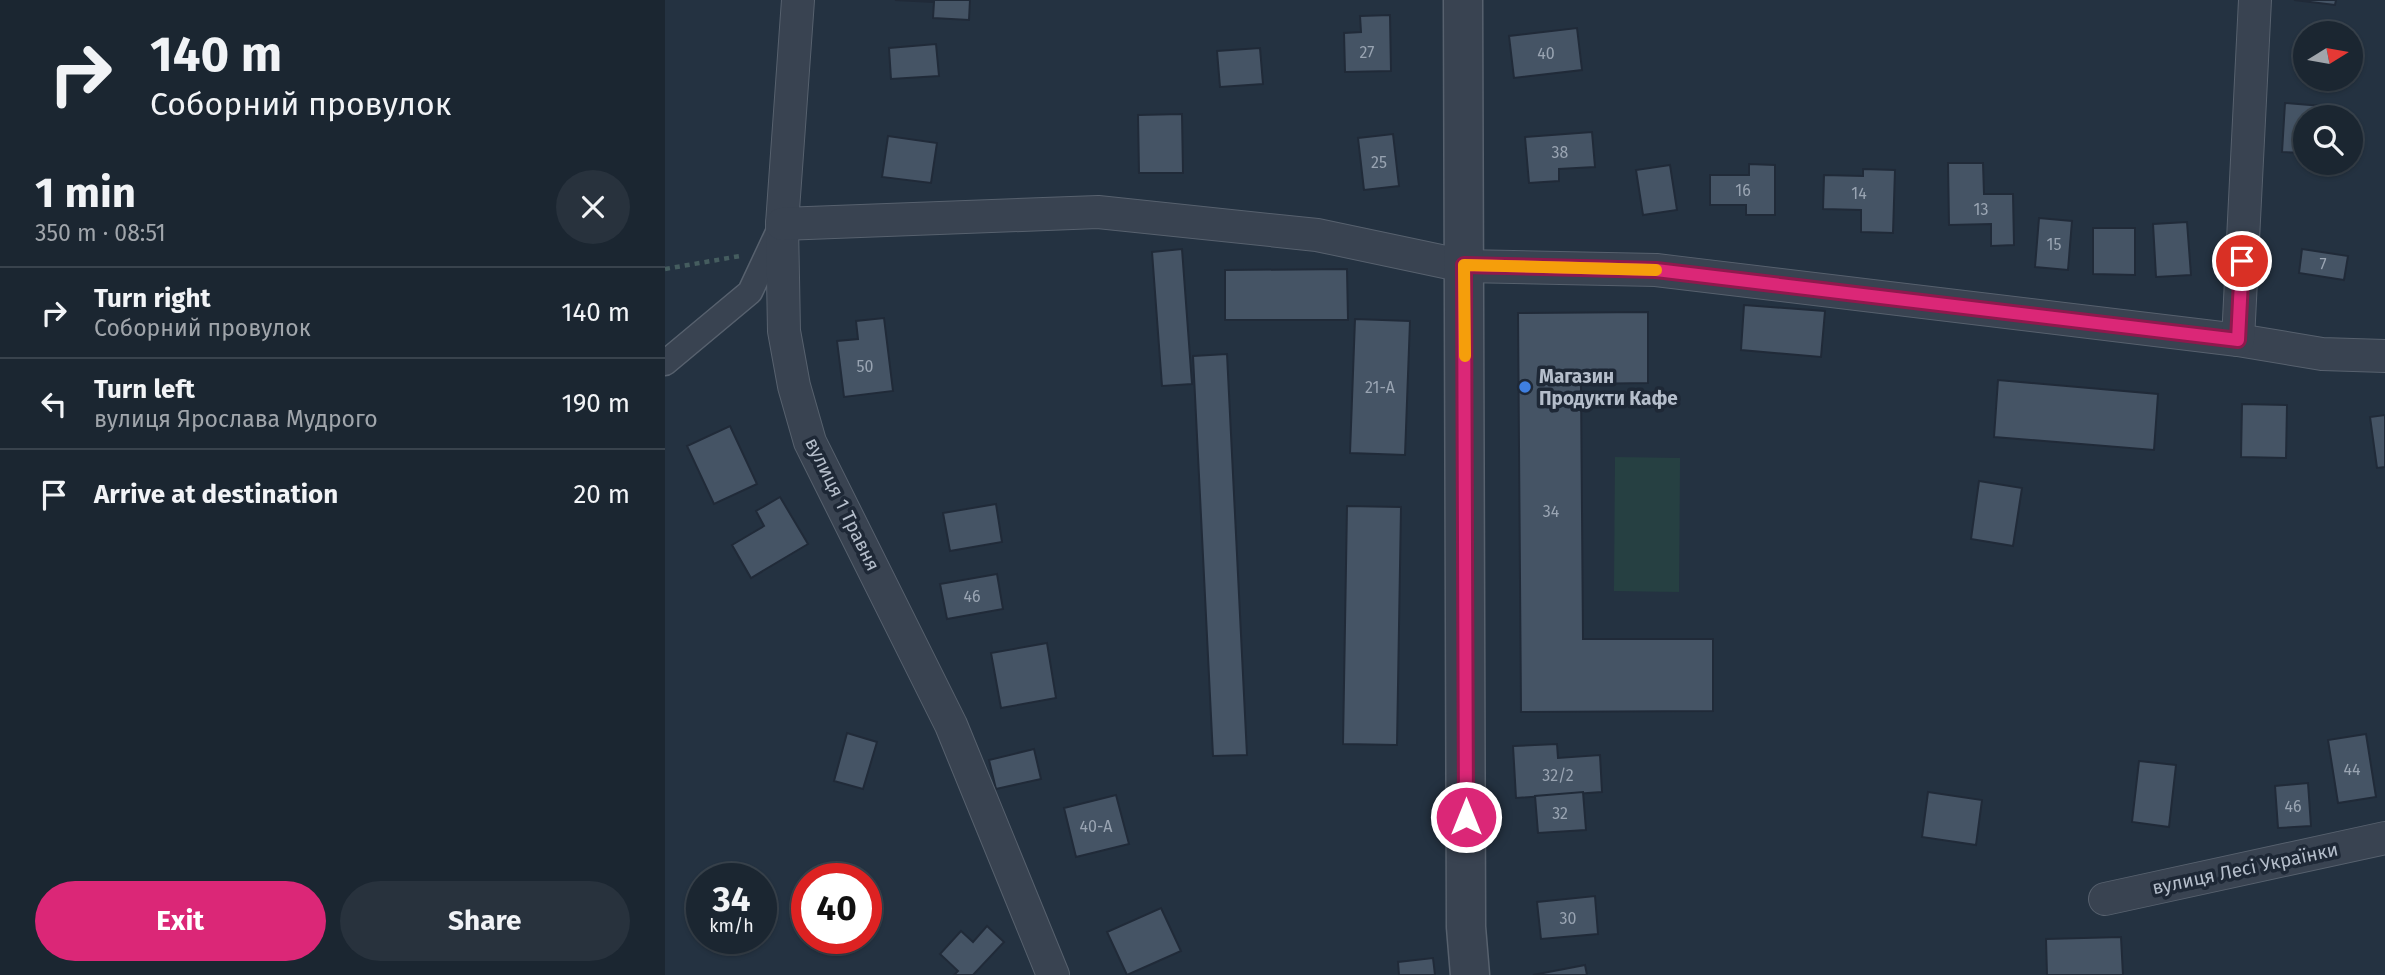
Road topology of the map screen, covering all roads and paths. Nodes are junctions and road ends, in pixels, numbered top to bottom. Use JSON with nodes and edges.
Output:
{"nodes":[{"id":1,"x":798,"y":0,"type":"edge"},
{"id":2,"x":1463,"y":0,"type":"edge"},
{"id":3,"x":2255,"y":0,"type":"edge"},
{"id":4,"x":782,"y":224,"type":"junction"},
{"id":5,"x":743,"y":256,"type":"dead end"},
{"id":6,"x":1464,"y":265,"type":"junction"},
{"id":7,"x":665,"y":269,"type":"edge"},
{"id":8,"x":2238,"y":340,"type":"junction"},
{"id":9,"x":2385,"y":356,"type":"edge"},
{"id":10,"x":665,"y":363,"type":"edge"},
{"id":11,"x":2385,"y":838,"type":"edge"},
{"id":12,"x":2105,"y":899,"type":"dead end"},
{"id":13,"x":1053,"y":975,"type":"edge"},
{"id":14,"x":1471,"y":975,"type":"edge"}],
"edges":[{"from":1,"to":4,"type":"street","name":"вулиця 1 Травня"},
{"from":2,"to":6,"type":"street"},
{"from":3,"to":8,"type":"street"},
{"from":4,"to":6,"type":"street"},
{"from":4,"to":10,"type":"street"},
{"from":4,"to":13,"type":"street","name":"вулиця 1 Травня"},
{"from":5,"to":7,"type":"path"},
{"from":6,"to":8,"type":"street"},
{"from":6,"to":14,"type":"street"},
{"from":8,"to":9,"type":"street"},
{"from":11,"to":12,"type":"street","name":"вулиця Лесі Українки"}]}
